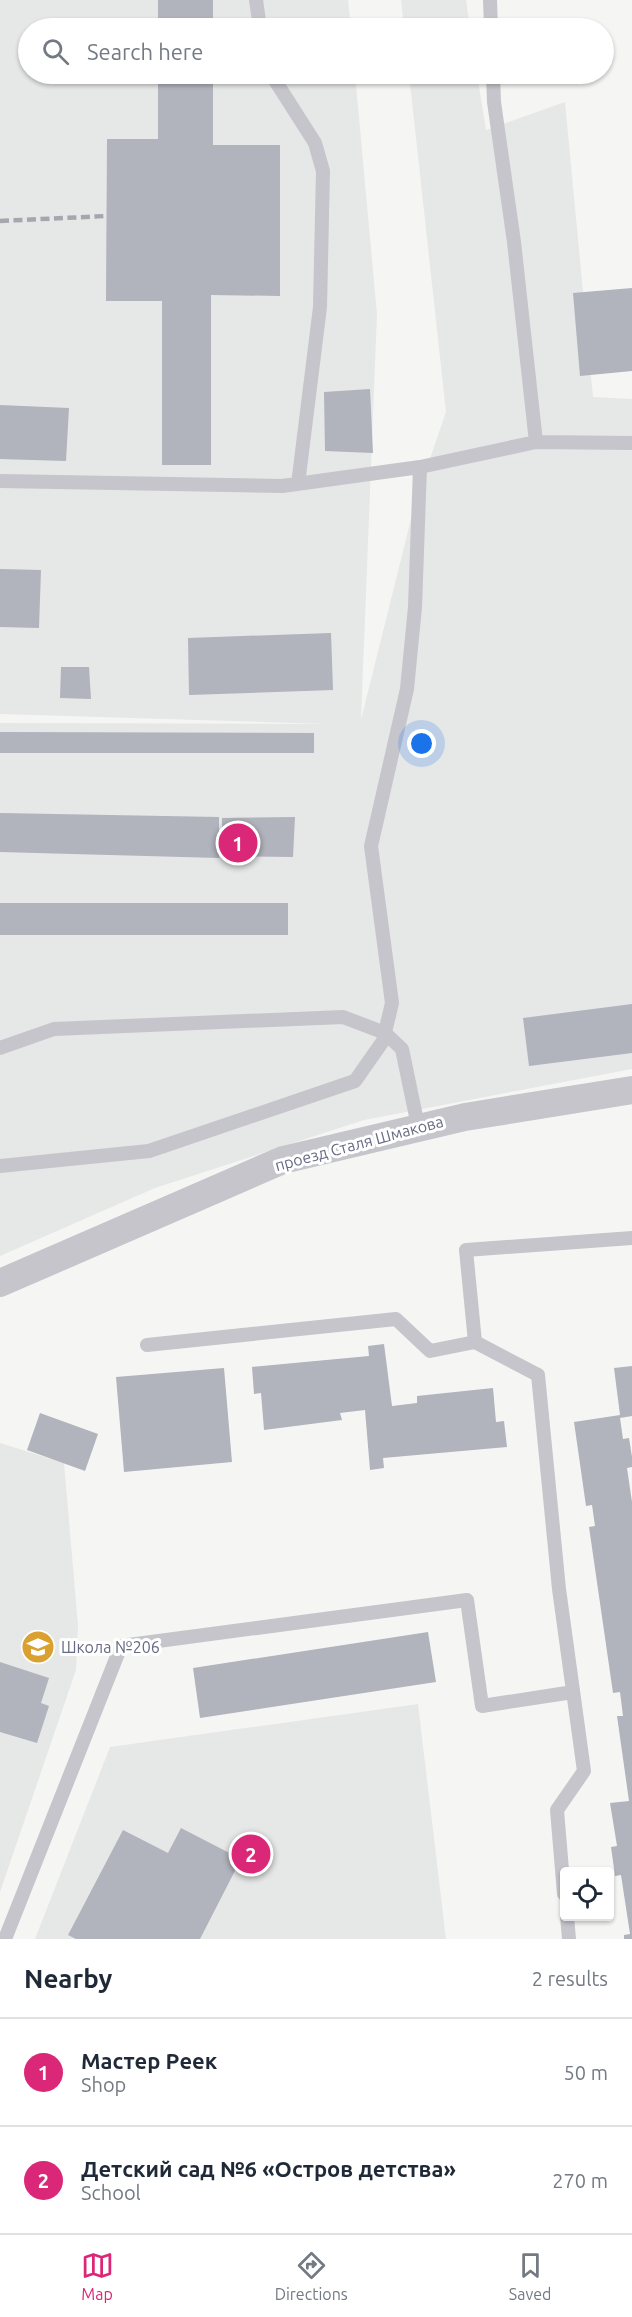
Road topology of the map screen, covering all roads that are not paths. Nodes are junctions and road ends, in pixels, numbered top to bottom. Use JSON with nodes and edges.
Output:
{"nodes":[{"id":1,"x":256,"y":0,"type":"edge"},
{"id":2,"x":490,"y":0,"type":"edge"},
{"id":3,"x":259,"y":18,"type":"edge"},
{"id":4,"x":491,"y":18,"type":"edge"},
{"id":5,"x":277,"y":84,"type":"edge"},
{"id":6,"x":493,"y":84,"type":"edge"},
{"id":7,"x":536,"y":442,"type":"junction"},
{"id":8,"x":632,"y":442,"type":"edge"},
{"id":9,"x":420,"y":467,"type":"junction"},
{"id":10,"x":0,"y":481,"type":"edge"},
{"id":11,"x":298,"y":484,"type":"junction"},
{"id":12,"x":385,"y":1033,"type":"junction"},
{"id":13,"x":0,"y":1048,"type":"edge"},
{"id":14,"x":632,"y":1090,"type":"edge"},
{"id":15,"x":418,"y":1126,"type":"junction"},
{"id":16,"x":0,"y":1166,"type":"edge"},
{"id":17,"x":632,"y":1238,"type":"edge"},
{"id":18,"x":0,"y":1283,"type":"edge"},
{"id":19,"x":475,"y":1342,"type":"junction"},
{"id":20,"x":147,"y":1345,"type":"dead end"},
{"id":21,"x":573,"y":1692,"type":"junction"},
{"id":22,"x":562,"y":1867,"type":"edge"},
{"id":23,"x":567,"y":1921,"type":"edge"},
{"id":24,"x":5,"y":1939,"type":"edge"},
{"id":25,"x":569,"y":1939,"type":"edge"}],
"edges":[{"from":1,"to":3,"type":"lane"},
{"from":2,"to":4,"type":"lane"},
{"from":5,"to":11,"type":"lane"},
{"from":6,"to":7,"type":"lane"},
{"from":7,"to":8,"type":"lane"},
{"from":7,"to":9,"type":"lane"},
{"from":9,"to":11,"type":"lane"},
{"from":9,"to":12,"type":"lane"},
{"from":10,"to":11,"type":"lane"},
{"from":12,"to":13,"type":"lane"},
{"from":12,"to":15,"type":"lane"},
{"from":12,"to":16,"type":"lane"},
{"from":14,"to":15,"type":"street","name":"проезд Сталя Шмакова"},
{"from":15,"to":18,"type":"street","name":"проезд Сталя Шмакова"},
{"from":17,"to":19,"type":"lane"},
{"from":19,"to":20,"type":"lane"},
{"from":19,"to":21,"type":"lane"},
{"from":21,"to":22,"type":"lane"},
{"from":21,"to":24,"type":"lane"},
{"from":23,"to":25,"type":"lane"}]}
